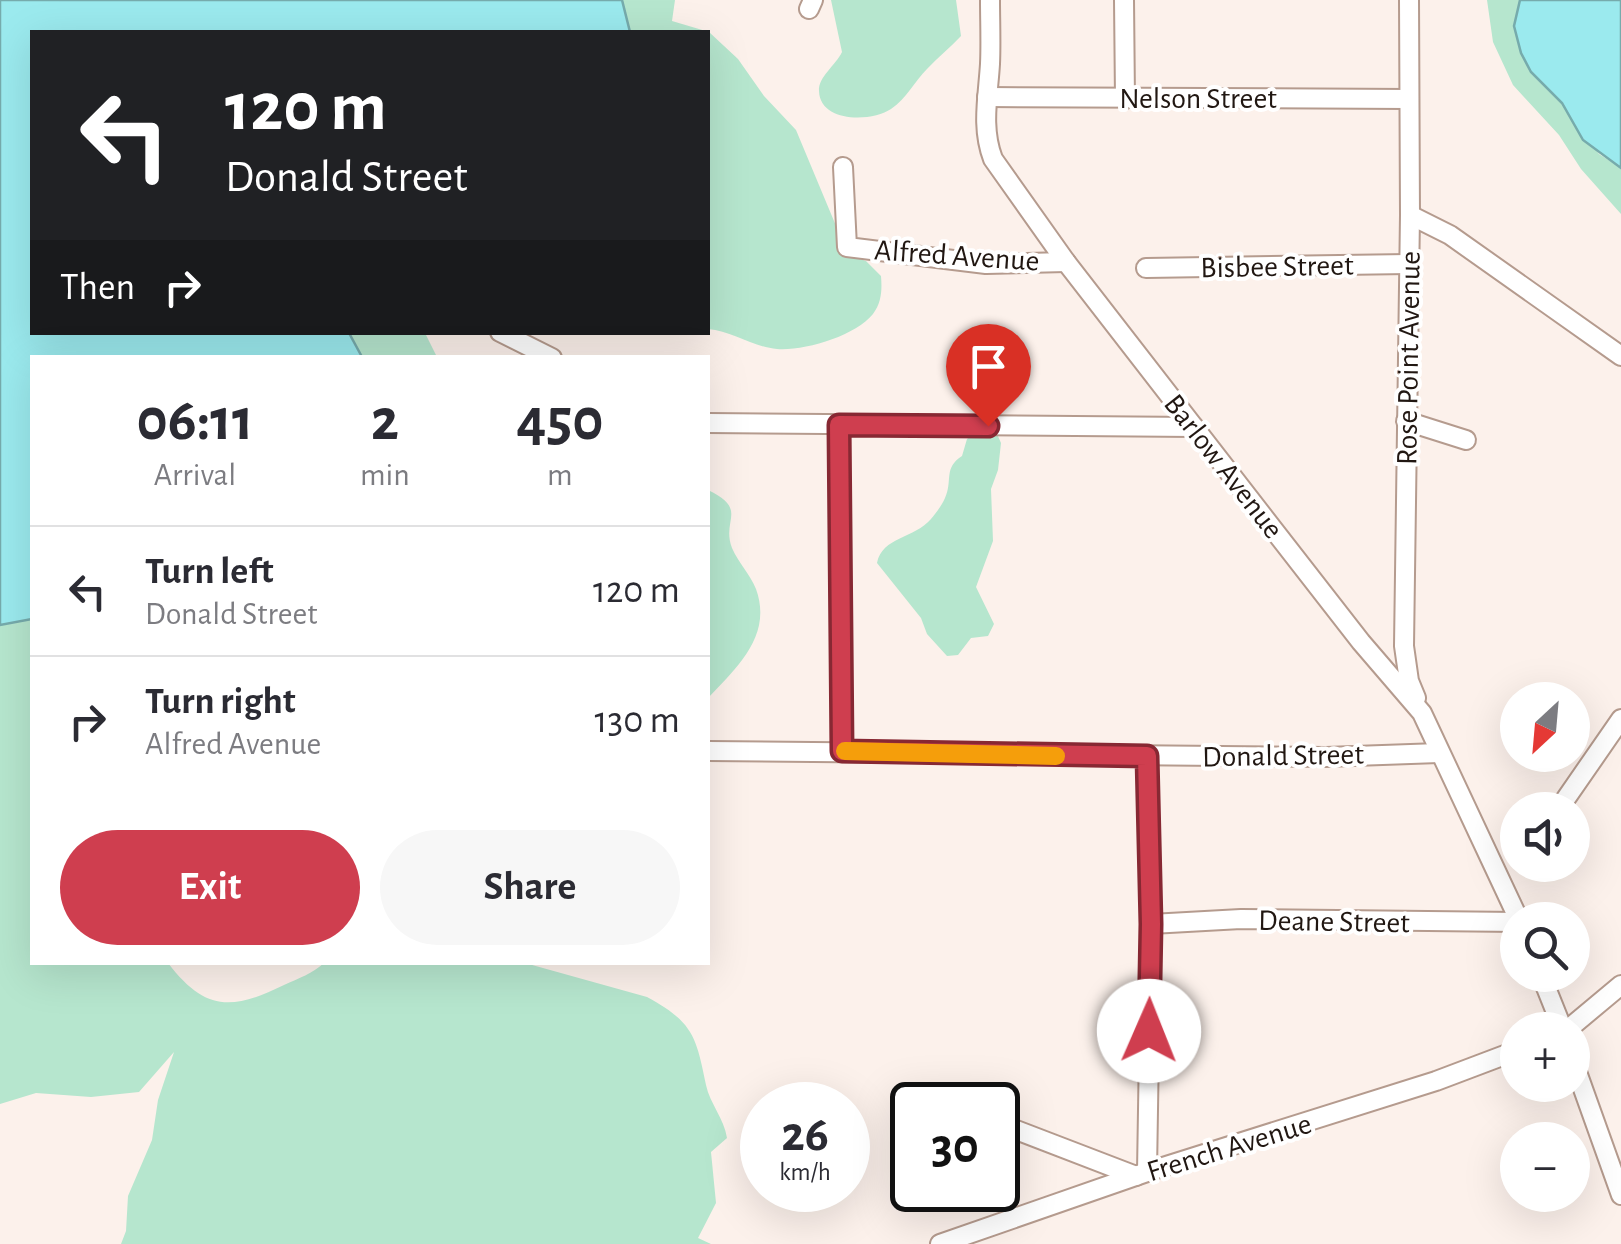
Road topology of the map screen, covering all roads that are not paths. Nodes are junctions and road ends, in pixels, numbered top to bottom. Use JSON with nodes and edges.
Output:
{"nodes":[{"id":1,"x":990,"y":0,"type":"edge"},
{"id":2,"x":1124,"y":0,"type":"edge"},
{"id":3,"x":1409,"y":0,"type":"edge"},
{"id":4,"x":987,"y":96,"type":"junction"},
{"id":5,"x":1125,"y":99,"type":"junction"},
{"id":6,"x":1409,"y":99,"type":"junction"},
{"id":7,"x":843,"y":167,"type":"dead end"},
{"id":8,"x":1410,"y":215,"type":"junction"},
{"id":9,"x":1066,"y":262,"type":"junction"},
{"id":10,"x":1409,"y":264,"type":"junction"},
{"id":11,"x":1146,"y":268,"type":"dead end"},
{"id":12,"x":506,"y":335,"type":"edge"},
{"id":13,"x":546,"y":355,"type":"edge"},
{"id":14,"x":1621,"y":356,"type":"edge"},
{"id":15,"x":1406,"y":421,"type":"junction"},
{"id":16,"x":710,"y":423,"type":"edge"},
{"id":17,"x":839,"y":425,"type":"junction"},
{"id":18,"x":1194,"y":426,"type":"junction"},
{"id":19,"x":1466,"y":440,"type":"dead end"},
{"id":20,"x":1422,"y":713,"type":"junction"},
{"id":21,"x":1621,"y":719,"type":"edge"},
{"id":22,"x":1603,"y":747,"type":"junction"},
{"id":23,"x":710,"y":751,"type":"edge"},
{"id":24,"x":842,"y":751,"type":"junction"},
{"id":25,"x":1439,"y":753,"type":"junction"},
{"id":26,"x":1147,"y":756,"type":"junction"},
{"id":27,"x":1621,"y":759,"type":"edge"},
{"id":28,"x":1571,"y":792,"type":"edge"},
{"id":29,"x":1500,"y":874,"type":"edge"},
{"id":30,"x":1500,"y":921,"type":"edge"},
{"id":31,"x":1151,"y":924,"type":"junction"},
{"id":32,"x":1621,"y":985,"type":"edge"},
{"id":33,"x":1587,"y":1012,"type":"edge"},
{"id":34,"x":1500,"y":1057,"type":"edge"},
{"id":35,"x":1588,"y":1102,"type":"edge"},
{"id":36,"x":1020,"y":1131,"type":"edge"},
{"id":37,"x":1141,"y":1174,"type":"junction"},
{"id":38,"x":1621,"y":1196,"type":"edge"},
{"id":39,"x":940,"y":1244,"type":"edge"}],
"edges":[{"from":1,"to":4,"type":"street","name":"Barlow Avenue"},
{"from":2,"to":5,"type":"street"},
{"from":3,"to":6,"type":"street","name":"Rose Point Avenue"},
{"from":4,"to":5,"type":"street","name":"Nelson Street"},
{"from":4,"to":9,"type":"street","name":"Barlow Avenue"},
{"from":5,"to":6,"type":"street","name":"Nelson Street"},
{"from":6,"to":8,"type":"street","name":"Rose Point Avenue"},
{"from":7,"to":9,"type":"street","name":"Alfred Avenue"},
{"from":8,"to":10,"type":"street","name":"Rose Point Avenue"},
{"from":8,"to":14,"type":"street"},
{"from":9,"to":18,"type":"street","name":"Barlow Avenue"},
{"from":10,"to":11,"type":"street","name":"Bisbee Street"},
{"from":10,"to":15,"type":"street","name":"Rose Point Avenue"},
{"from":12,"to":13,"type":"street"},
{"from":15,"to":19,"type":"street"},
{"from":15,"to":20,"type":"street","name":"Rose Point Avenue"},
{"from":16,"to":17,"type":"street"},
{"from":17,"to":18,"type":"street"},
{"from":17,"to":24,"type":"street"},
{"from":18,"to":20,"type":"street","name":"Barlow Avenue"},
{"from":20,"to":25,"type":"street","name":"Barlow Avenue"},
{"from":21,"to":22,"type":"street"},
{"from":22,"to":27,"type":"street"},
{"from":22,"to":28,"type":"street"},
{"from":23,"to":24,"type":"street","name":"Donald Street"},
{"from":24,"to":26,"type":"street","name":"Donald Street"},
{"from":25,"to":26,"type":"street","name":"Donald Street"},
{"from":25,"to":29,"type":"street","name":"Barlow Avenue"},
{"from":26,"to":31,"type":"street"},
{"from":30,"to":31,"type":"street","name":"Deane Street"},
{"from":31,"to":37,"type":"street"},
{"from":32,"to":33,"type":"street"},
{"from":34,"to":37,"type":"street","name":"French Avenue"},
{"from":35,"to":38,"type":"street"},
{"from":36,"to":37,"type":"street"},
{"from":37,"to":39,"type":"street","name":"French Avenue"}]}
